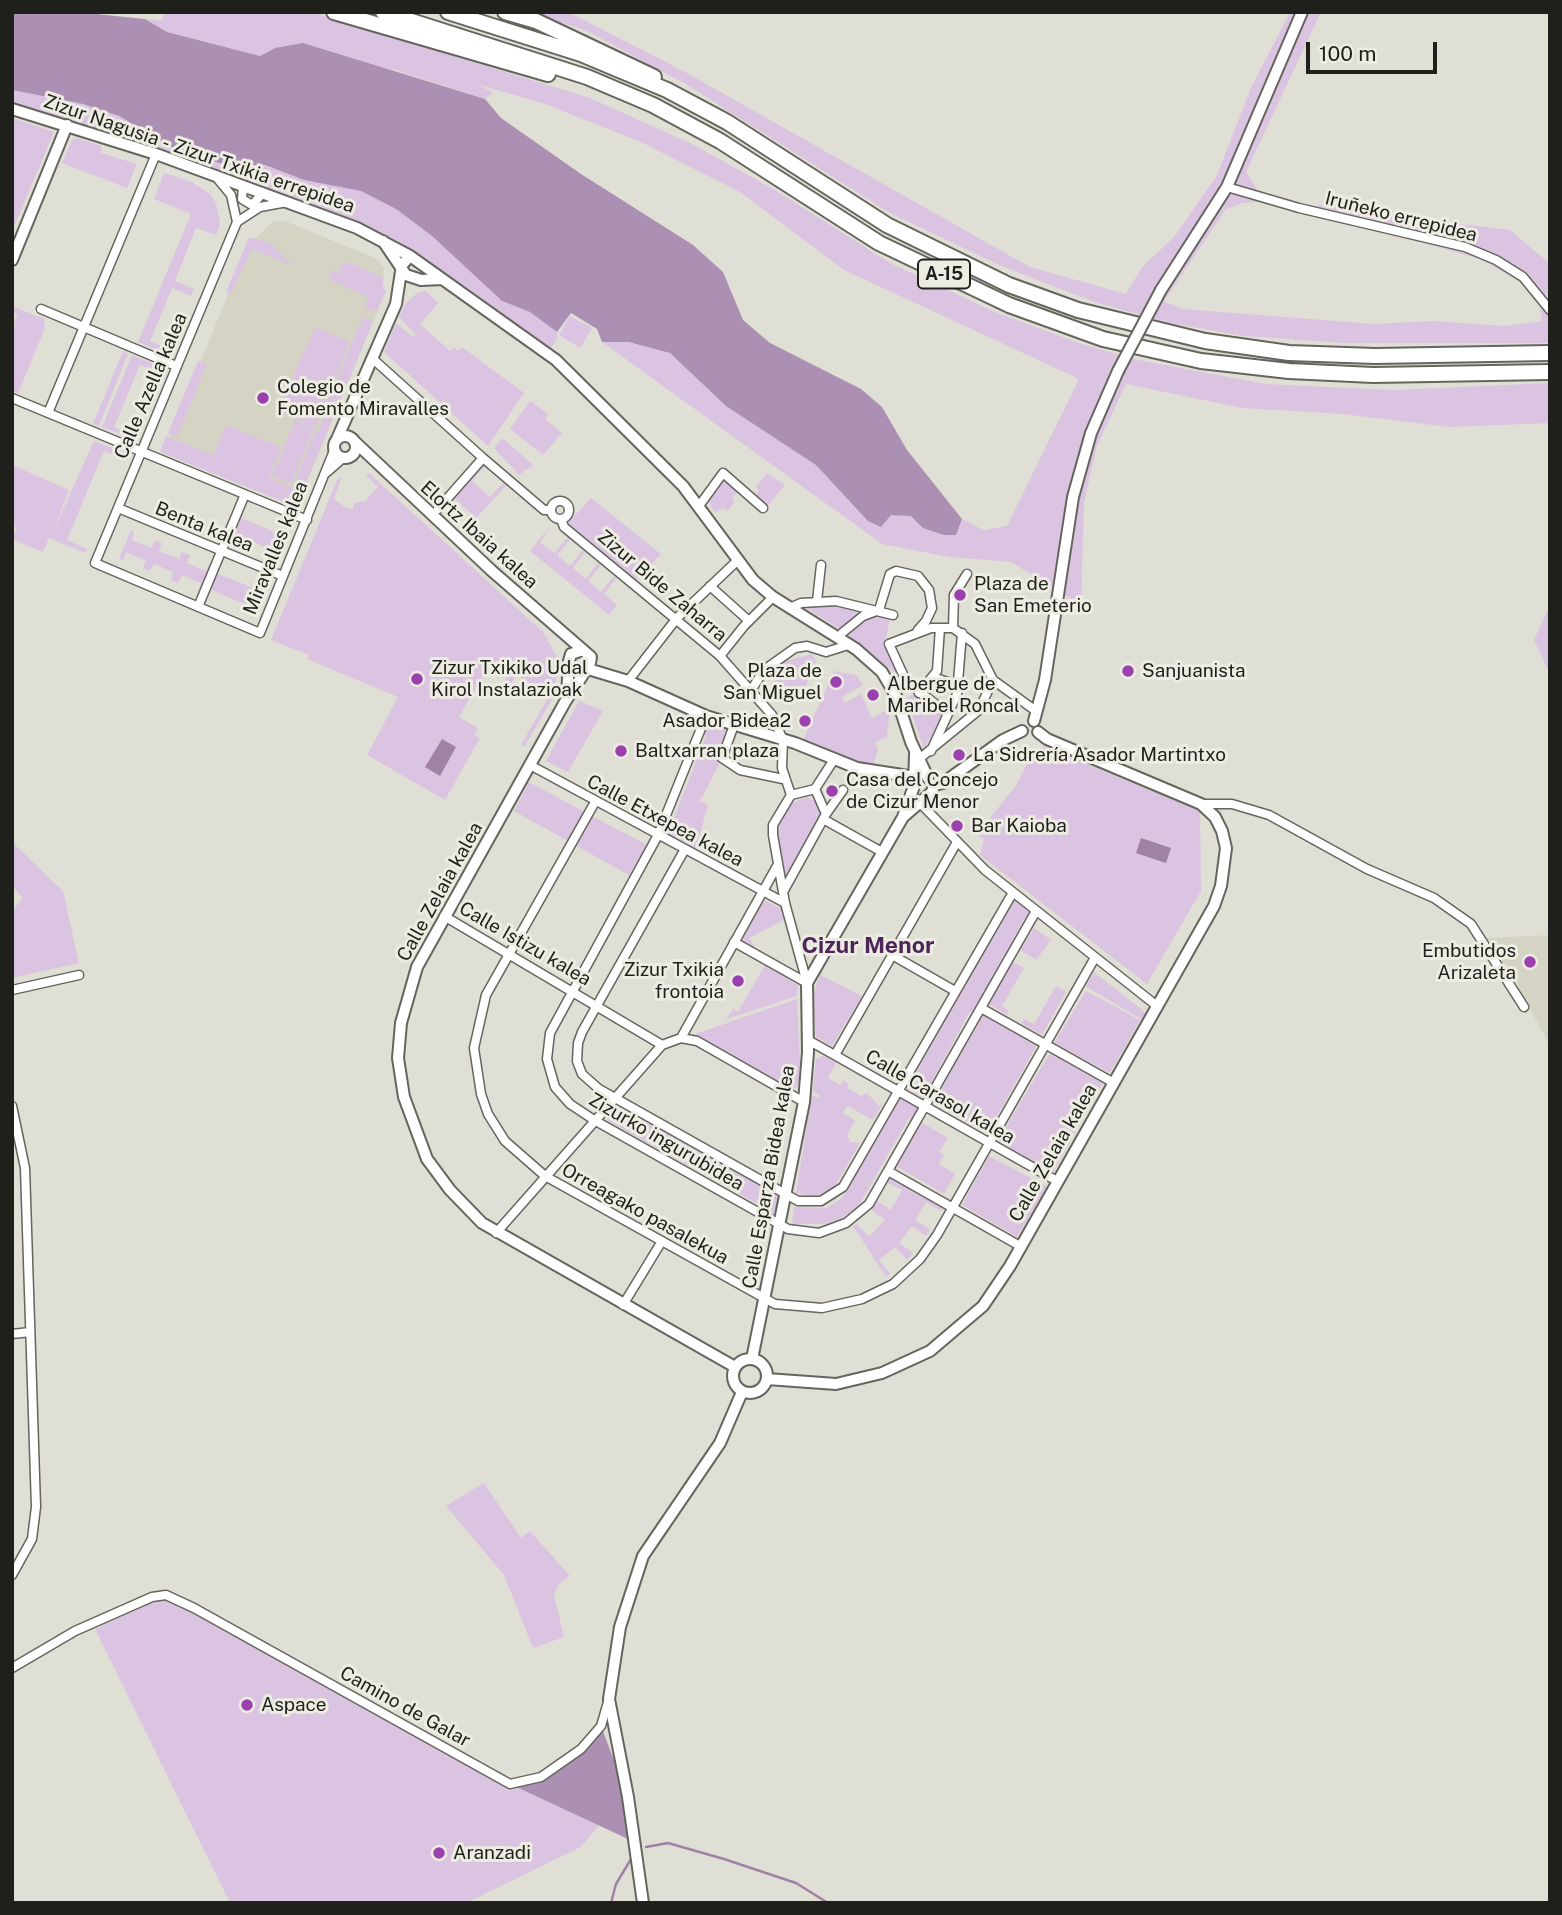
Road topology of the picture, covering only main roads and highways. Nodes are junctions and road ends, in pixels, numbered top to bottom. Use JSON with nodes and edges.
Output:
{"nodes":[{"id":1,"x":334,"y":12,"type":"edge"},
{"id":2,"x":383,"y":12,"type":"edge"},
{"id":3,"x":448,"y":12,"type":"edge"},
{"id":4,"x":505,"y":12,"type":"edge"},
{"id":5,"x":727,"y":122,"type":"junction"},
{"id":6,"x":720,"y":141,"type":"junction"},
{"id":7,"x":1550,"y":352,"type":"edge"},
{"id":8,"x":1550,"y":372,"type":"edge"}],
"edges":[{"from":1,"to":6,"type":"highway"},
{"from":2,"to":6,"type":"highway","number":"A-15"},
{"from":3,"to":5,"type":"highway","number":"A-15"},
{"from":4,"to":5,"type":"highway"},
{"from":5,"to":7,"type":"highway","number":"A-15"},
{"from":6,"to":8,"type":"highway","number":"A-15"}]}
